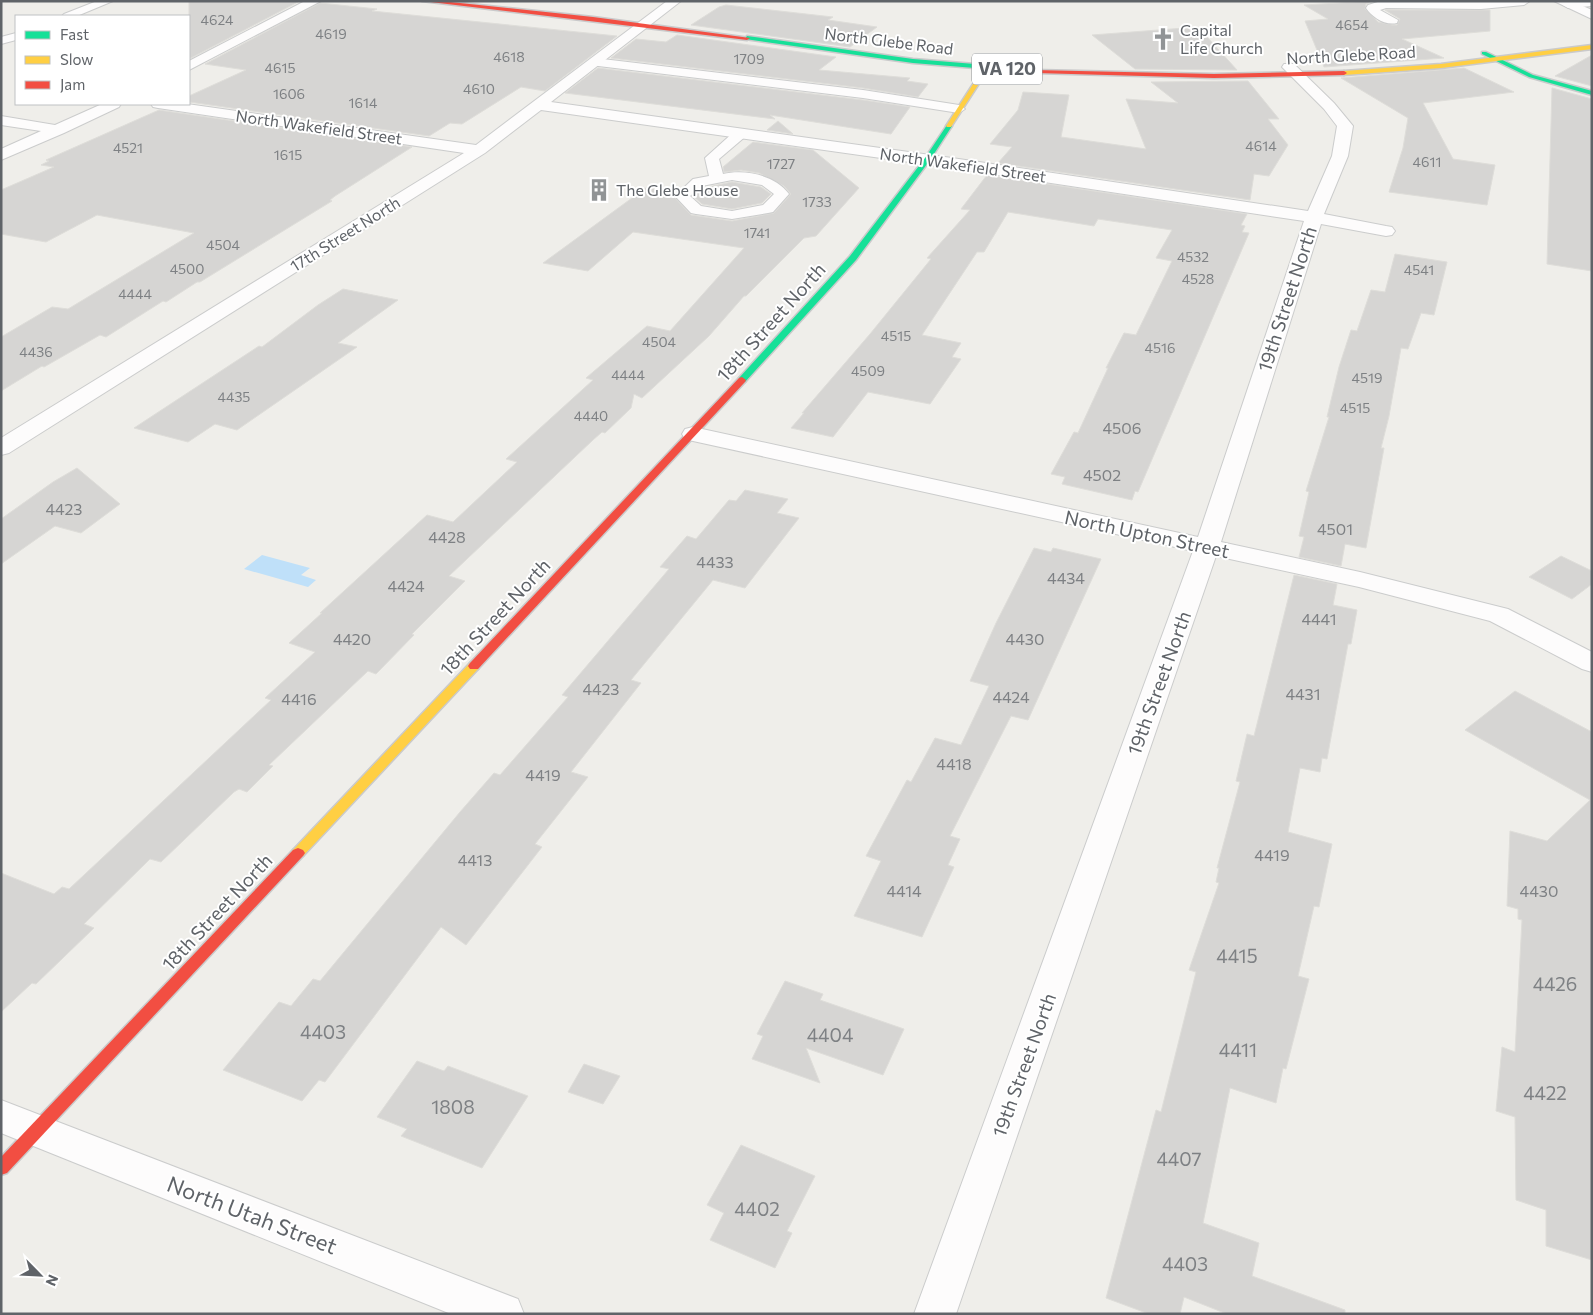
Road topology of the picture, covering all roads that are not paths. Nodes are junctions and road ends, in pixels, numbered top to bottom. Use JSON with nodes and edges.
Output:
{"nodes":[{"id":1,"x":108,"y":1,"type":"edge"},
{"id":2,"x":315,"y":1,"type":"edge"},
{"id":3,"x":424,"y":1,"type":"edge"},
{"id":4,"x":499,"y":1,"type":"edge"},
{"id":5,"x":675,"y":1,"type":"edge"},
{"id":6,"x":1524,"y":1,"type":"edge"},
{"id":7,"x":1564,"y":3,"type":"edge"},
{"id":8,"x":1592,"y":3,"type":"edge"},
{"id":9,"x":71,"y":15,"type":"edge"},
{"id":10,"x":1592,"y":15,"type":"edge"},
{"id":11,"x":1392,"y":20,"type":"dead end"},
{"id":12,"x":646,"y":21,"type":"junction"},
{"id":13,"x":15,"y":36,"type":"edge"},
{"id":14,"x":1592,"y":36,"type":"edge"},
{"id":15,"x":1,"y":41,"type":"edge"},
{"id":16,"x":1592,"y":46,"type":"edge"},
{"id":17,"x":1484,"y":53,"type":"junction"},
{"id":18,"x":1499,"y":60,"type":"junction"},
{"id":19,"x":594,"y":62,"type":"junction"},
{"id":20,"x":190,"y":65,"type":"edge"},
{"id":21,"x":986,"y":68,"type":"junction"},
{"id":22,"x":1293,"y":71,"type":"junction"},
{"id":23,"x":1592,"y":93,"type":"edge"},
{"id":24,"x":112,"y":105,"type":"edge"},
{"id":25,"x":165,"y":105,"type":"edge"},
{"id":26,"x":540,"y":105,"type":"junction"},
{"id":27,"x":959,"y":109,"type":"junction"},
{"id":28,"x":1,"y":120,"type":"edge"},
{"id":29,"x":58,"y":130,"type":"junction"},
{"id":30,"x":741,"y":133,"type":"junction"},
{"id":31,"x":479,"y":150,"type":"junction"},
{"id":32,"x":1,"y":155,"type":"edge"},
{"id":33,"x":928,"y":159,"type":"junction"},
{"id":34,"x":717,"y":178,"type":"junction"},
{"id":35,"x":1314,"y":217,"type":"junction"},
{"id":36,"x":1386,"y":231,"type":"dead end"},
{"id":37,"x":693,"y":434,"type":"junction"},
{"id":38,"x":1,"y":448,"type":"edge"},
{"id":39,"x":1207,"y":547,"type":"junction"},
{"id":40,"x":1592,"y":663,"type":"edge"},
{"id":41,"x":19,"y":1123,"type":"edge"},
{"id":42,"x":1,"y":1168,"type":"edge"},
{"id":43,"x":503,"y":1314,"type":"edge"},
{"id":44,"x":936,"y":1314,"type":"edge"}],
"edges":[{"from":1,"to":9,"type":"lane"},
{"from":2,"to":20,"type":"street"},
{"from":3,"to":12,"type":"main road","name":"North Glebe Road","number":"VA 120"},
{"from":4,"to":12,"type":"main road","name":"North Glebe Road","number":"VA 120"},
{"from":5,"to":12,"type":"street","name":"17th Street North"},
{"from":6,"to":11,"type":"street"},
{"from":7,"to":8,"type":"lane"},
{"from":7,"to":10,"type":"street"},
{"from":12,"to":19,"type":"street","name":"17th Street North"},
{"from":12,"to":21,"type":"main road","name":"North Glebe Road","number":"VA 120"},
{"from":12,"to":22,"type":"main road","name":"North Glebe Road","number":"VA 120"},
{"from":13,"to":15,"type":"lane"},
{"from":14,"to":17,"type":"main road","name":"North Glebe Road","number":"VA 120"},
{"from":16,"to":18,"type":"main road","name":"North Glebe Road","number":"VA 120"},
{"from":17,"to":18,"type":"main road"},
{"from":17,"to":22,"type":"main road","name":"North Glebe Road","number":"VA 120"},
{"from":18,"to":22,"type":"main road","name":"North Glebe Road","number":"VA 120"},
{"from":18,"to":23,"type":"main road"},
{"from":19,"to":26,"type":"street","name":"17th Street North"},
{"from":19,"to":27,"type":"lane"},
{"from":21,"to":22,"type":"main road","name":"North Glebe Road","number":"VA 120"},
{"from":21,"to":27,"type":"main road","name":"18th Street North"},
{"from":22,"to":35,"type":"street","name":"19th Street North"},
{"from":24,"to":29,"type":"street"},
{"from":25,"to":31,"type":"street","name":"North Wakefield Street"},
{"from":26,"to":30,"type":"street","name":"North Wakefield Street"},
{"from":26,"to":31,"type":"street","name":"17th Street North"},
{"from":27,"to":33,"type":"main road","name":"18th Street North"},
{"from":28,"to":29,"type":"street"},
{"from":29,"to":32,"type":"street"},
{"from":30,"to":33,"type":"street","name":"North Wakefield Street"},
{"from":30,"to":34,"type":"lane"},
{"from":31,"to":38,"type":"street","name":"17th Street North"},
{"from":33,"to":35,"type":"street","name":"North Wakefield Street"},
{"from":33,"to":37,"type":"main road","name":"18th Street North"},
{"from":34,"to":34,"type":"lane"},
{"from":35,"to":36,"type":"street","name":"North Wakefield Street"},
{"from":35,"to":39,"type":"street","name":"19th Street North"},
{"from":37,"to":39,"type":"street","name":"North Upton Street"},
{"from":37,"to":41,"type":"main road","name":"18th Street North"},
{"from":39,"to":40,"type":"street","name":"North Upton Street"},
{"from":39,"to":44,"type":"street","name":"19th Street North"},
{"from":41,"to":42,"type":"main road","name":"18th Street North"},
{"from":41,"to":43,"type":"street","name":"North Utah Street"}]}
